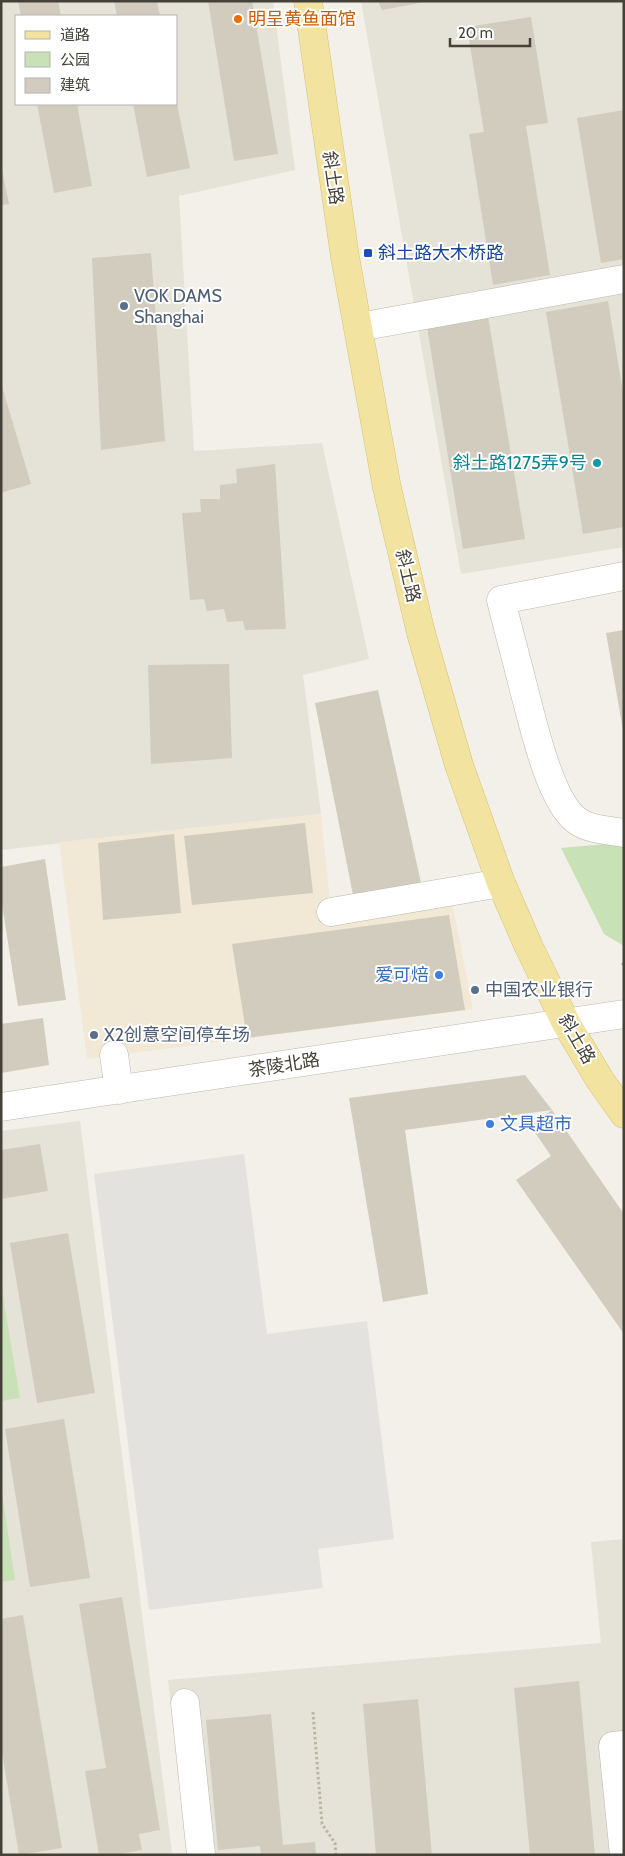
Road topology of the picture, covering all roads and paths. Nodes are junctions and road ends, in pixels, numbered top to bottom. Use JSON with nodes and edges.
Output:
{"nodes":[{"id":1,"x":308,"y":1,"type":"edge"},
{"id":2,"x":624,"y":279,"type":"edge"},
{"id":3,"x":359,"y":327,"type":"junction"},
{"id":4,"x":624,"y":576,"type":"edge"},
{"id":5,"x":624,"y":833,"type":"edge"},
{"id":6,"x":501,"y":883,"type":"junction"},
{"id":7,"x":331,"y":912,"type":"dead end"},
{"id":8,"x":624,"y":1014,"type":"edge"},
{"id":9,"x":566,"y":1023,"type":"junction"},
{"id":10,"x":114,"y":1055,"type":"dead end"},
{"id":11,"x":119,"y":1090,"type":"junction"},
{"id":12,"x":1,"y":1107,"type":"edge"},
{"id":13,"x":624,"y":1114,"type":"edge"},
{"id":14,"x":185,"y":1703,"type":"dead end"},
{"id":15,"x":313,"y":1712,"type":"dead end"},
{"id":16,"x":624,"y":1745,"type":"edge"},
{"id":17,"x":202,"y":1855,"type":"edge"},
{"id":18,"x":336,"y":1855,"type":"edge"},
{"id":19,"x":624,"y":1855,"type":"edge"}],
"edges":[{"from":1,"to":3,"type":"main road","name":"斜土路"},
{"from":2,"to":3,"type":"street"},
{"from":3,"to":6,"type":"main road","name":"斜土路"},
{"from":4,"to":5,"type":"street"},
{"from":6,"to":7,"type":"street"},
{"from":6,"to":9,"type":"main road","name":"斜土路"},
{"from":8,"to":9,"type":"street","name":"茶陵北路"},
{"from":9,"to":11,"type":"street","name":"茶陵北路"},
{"from":9,"to":13,"type":"main road","name":"斜土路"},
{"from":10,"to":11,"type":"street"},
{"from":11,"to":12,"type":"street","name":"茶陵北路"},
{"from":14,"to":17,"type":"street"},
{"from":15,"to":18,"type":"path"},
{"from":16,"to":19,"type":"street"}]}
